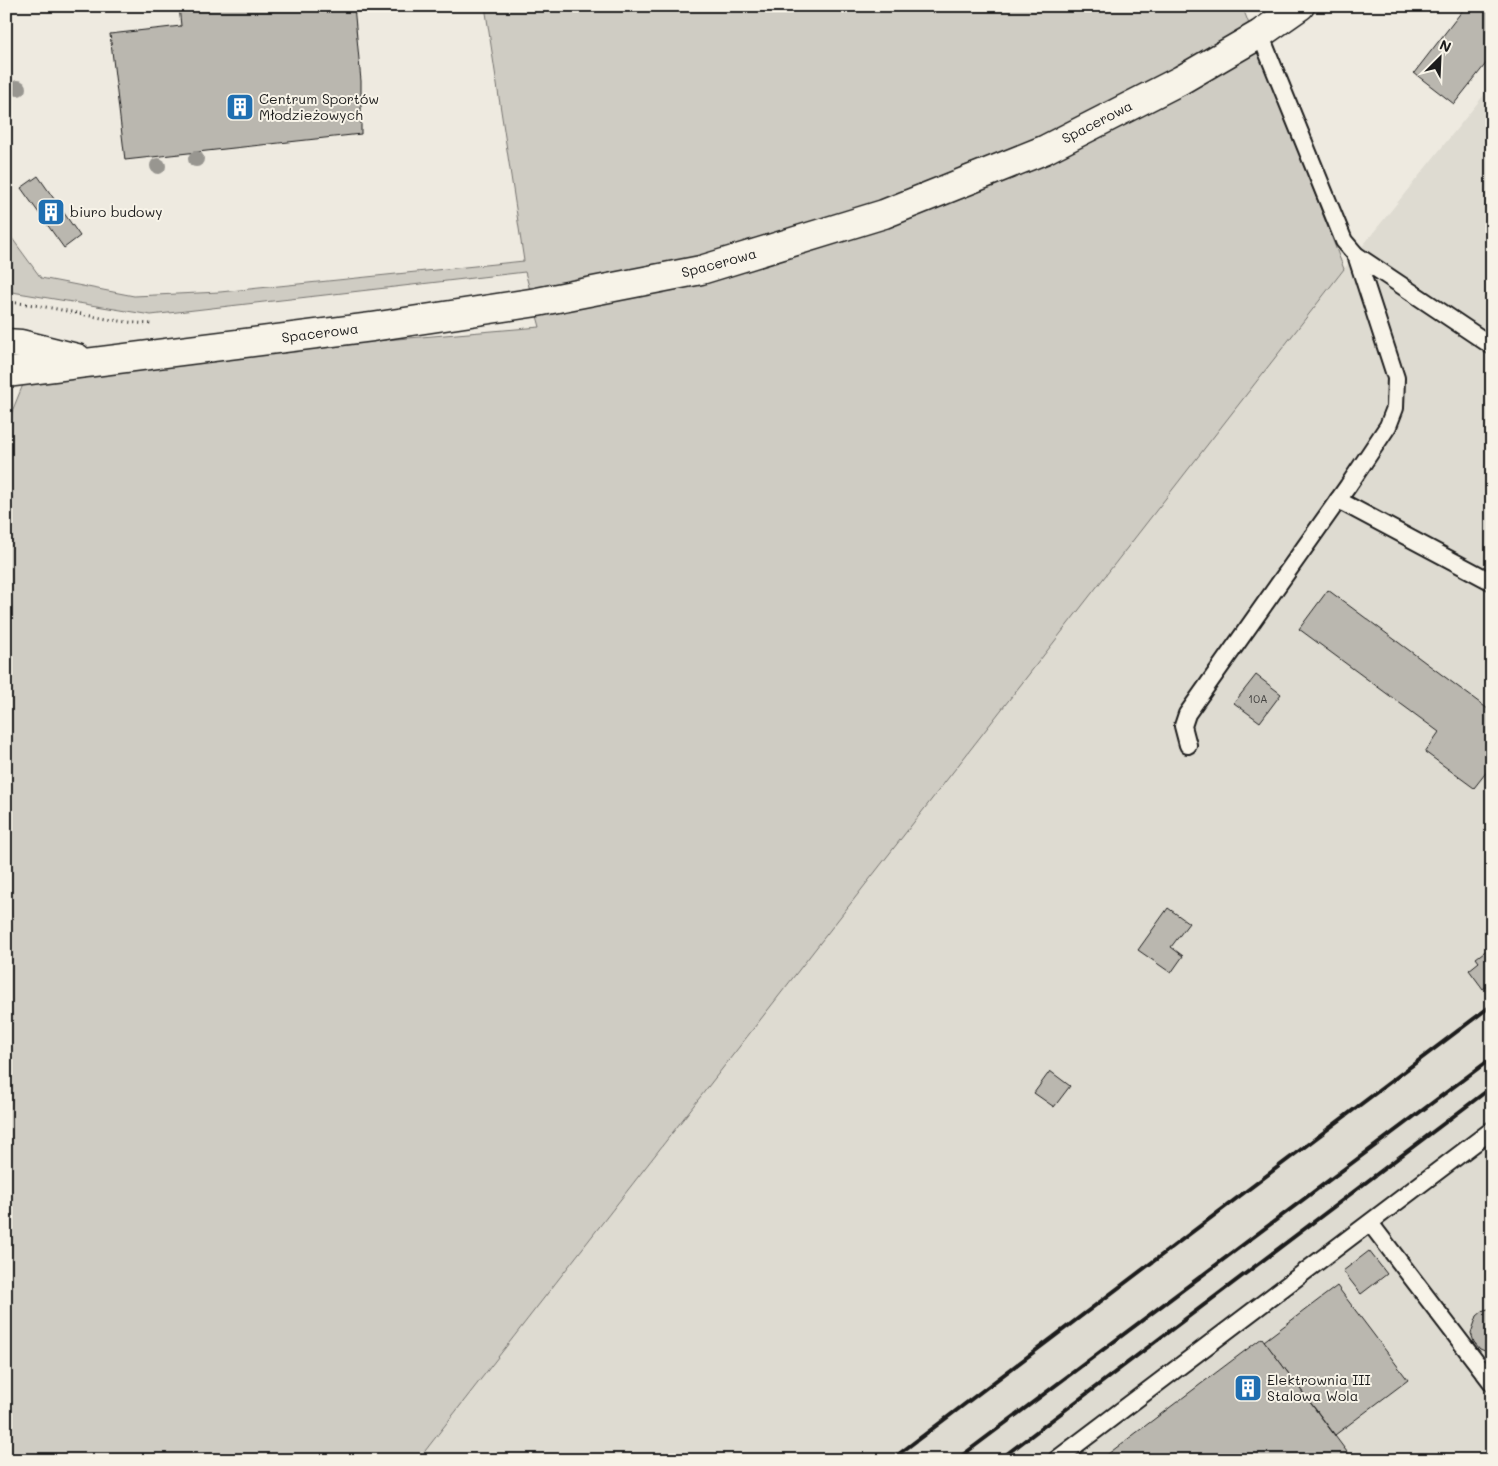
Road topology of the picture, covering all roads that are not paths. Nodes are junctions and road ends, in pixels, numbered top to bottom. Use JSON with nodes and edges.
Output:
{"nodes":[{"id":1,"x":1300,"y":6,"type":"edge"},
{"id":2,"x":1260,"y":34,"type":"junction"},
{"id":3,"x":1356,"y":255,"type":"junction"},
{"id":4,"x":6,"y":343,"type":"edge"},
{"id":5,"x":1492,"y":346,"type":"edge"},
{"id":6,"x":88,"y":361,"type":"junction"},
{"id":7,"x":6,"y":373,"type":"edge"},
{"id":8,"x":1338,"y":500,"type":"junction"},
{"id":9,"x":1492,"y":582,"type":"edge"},
{"id":10,"x":1188,"y":745,"type":"dead end"},
{"id":11,"x":1492,"y":1130,"type":"edge"},
{"id":12,"x":1370,"y":1222,"type":"junction"},
{"id":13,"x":1492,"y":1383,"type":"edge"},
{"id":14,"x":1056,"y":1460,"type":"edge"}],
"edges":[{"from":1,"to":2,"type":"street","name":"Spacerowa"},
{"from":2,"to":3,"type":"lane"},
{"from":2,"to":6,"type":"street","name":"Spacerowa"},
{"from":3,"to":5,"type":"lane"},
{"from":3,"to":8,"type":"lane"},
{"from":4,"to":6,"type":"street","name":"Spacerowa"},
{"from":6,"to":7,"type":"street","name":"Spacerowa"},
{"from":8,"to":9,"type":"lane"},
{"from":8,"to":10,"type":"lane"},
{"from":11,"to":12,"type":"lane"},
{"from":12,"to":13,"type":"lane"},
{"from":12,"to":14,"type":"lane"}]}
